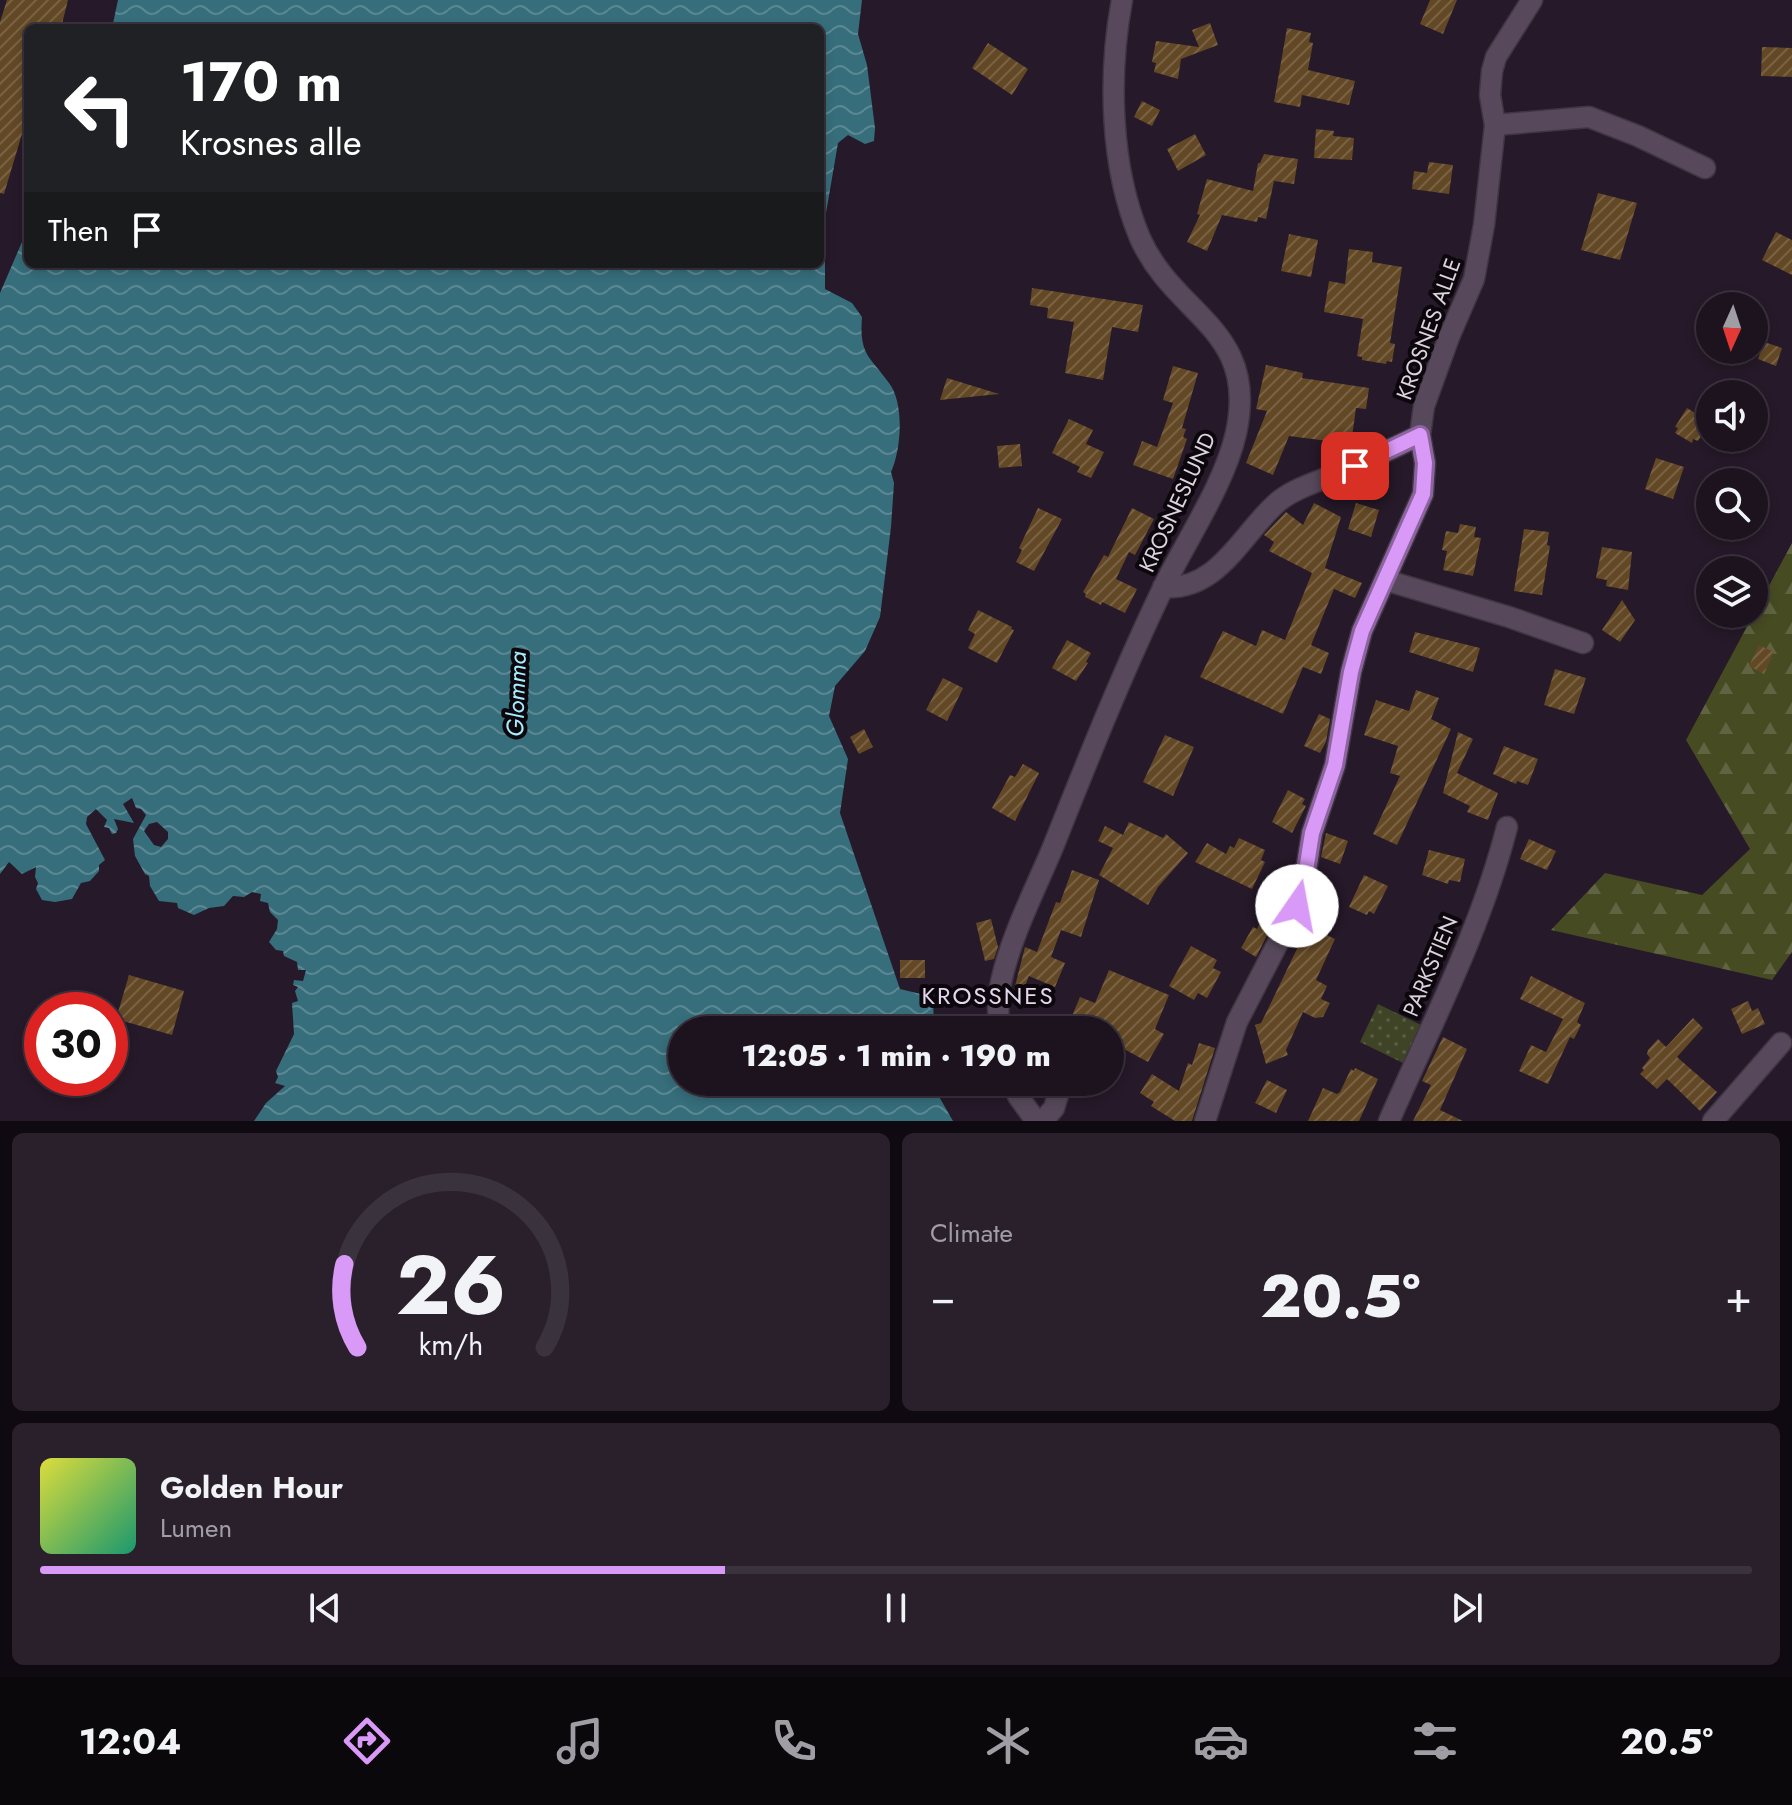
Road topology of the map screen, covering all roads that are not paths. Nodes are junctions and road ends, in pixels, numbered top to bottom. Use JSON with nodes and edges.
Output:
{"nodes":[{"id":1,"x":1122,"y":0,"type":"edge"},
{"id":2,"x":1532,"y":0,"type":"edge"},
{"id":3,"x":1495,"y":125,"type":"junction"},
{"id":4,"x":1705,"y":168,"type":"dead end"},
{"id":5,"x":1420,"y":435,"type":"junction"},
{"id":6,"x":1385,"y":580,"type":"junction"},
{"id":7,"x":1163,"y":587,"type":"junction"},
{"id":8,"x":1583,"y":643,"type":"dead end"},
{"id":9,"x":1507,"y":827,"type":"dead end"},
{"id":10,"x":999,"y":1016,"type":"edge"},
{"id":11,"x":1781,"y":1043,"type":"dead end"},
{"id":12,"x":1018,"y":1096,"type":"edge"},
{"id":13,"x":1058,"y":1096,"type":"edge"},
{"id":14,"x":1036,"y":1121,"type":"edge"},
{"id":15,"x":1043,"y":1121,"type":"edge"},
{"id":16,"x":1205,"y":1121,"type":"edge"},
{"id":17,"x":1389,"y":1121,"type":"edge"},
{"id":18,"x":1713,"y":1121,"type":"edge"}],
"edges":[{"from":1,"to":7,"type":"street","name":"KROSNESLUND"},
{"from":2,"to":3,"type":"street","name":"KROSNES ALLE"},
{"from":3,"to":4,"type":"street"},
{"from":3,"to":5,"type":"street","name":"KROSNES ALLE"},
{"from":5,"to":6,"type":"street"},
{"from":5,"to":7,"type":"street","name":"KROSNES ALLE"},
{"from":6,"to":8,"type":"street"},
{"from":6,"to":16,"type":"street"},
{"from":7,"to":10,"type":"street","name":"KROSNESLUND"},
{"from":9,"to":17,"type":"street","name":"PARKSTIEN"},
{"from":11,"to":18,"type":"street"},
{"from":12,"to":14,"type":"street"},
{"from":13,"to":15,"type":"street"}]}
